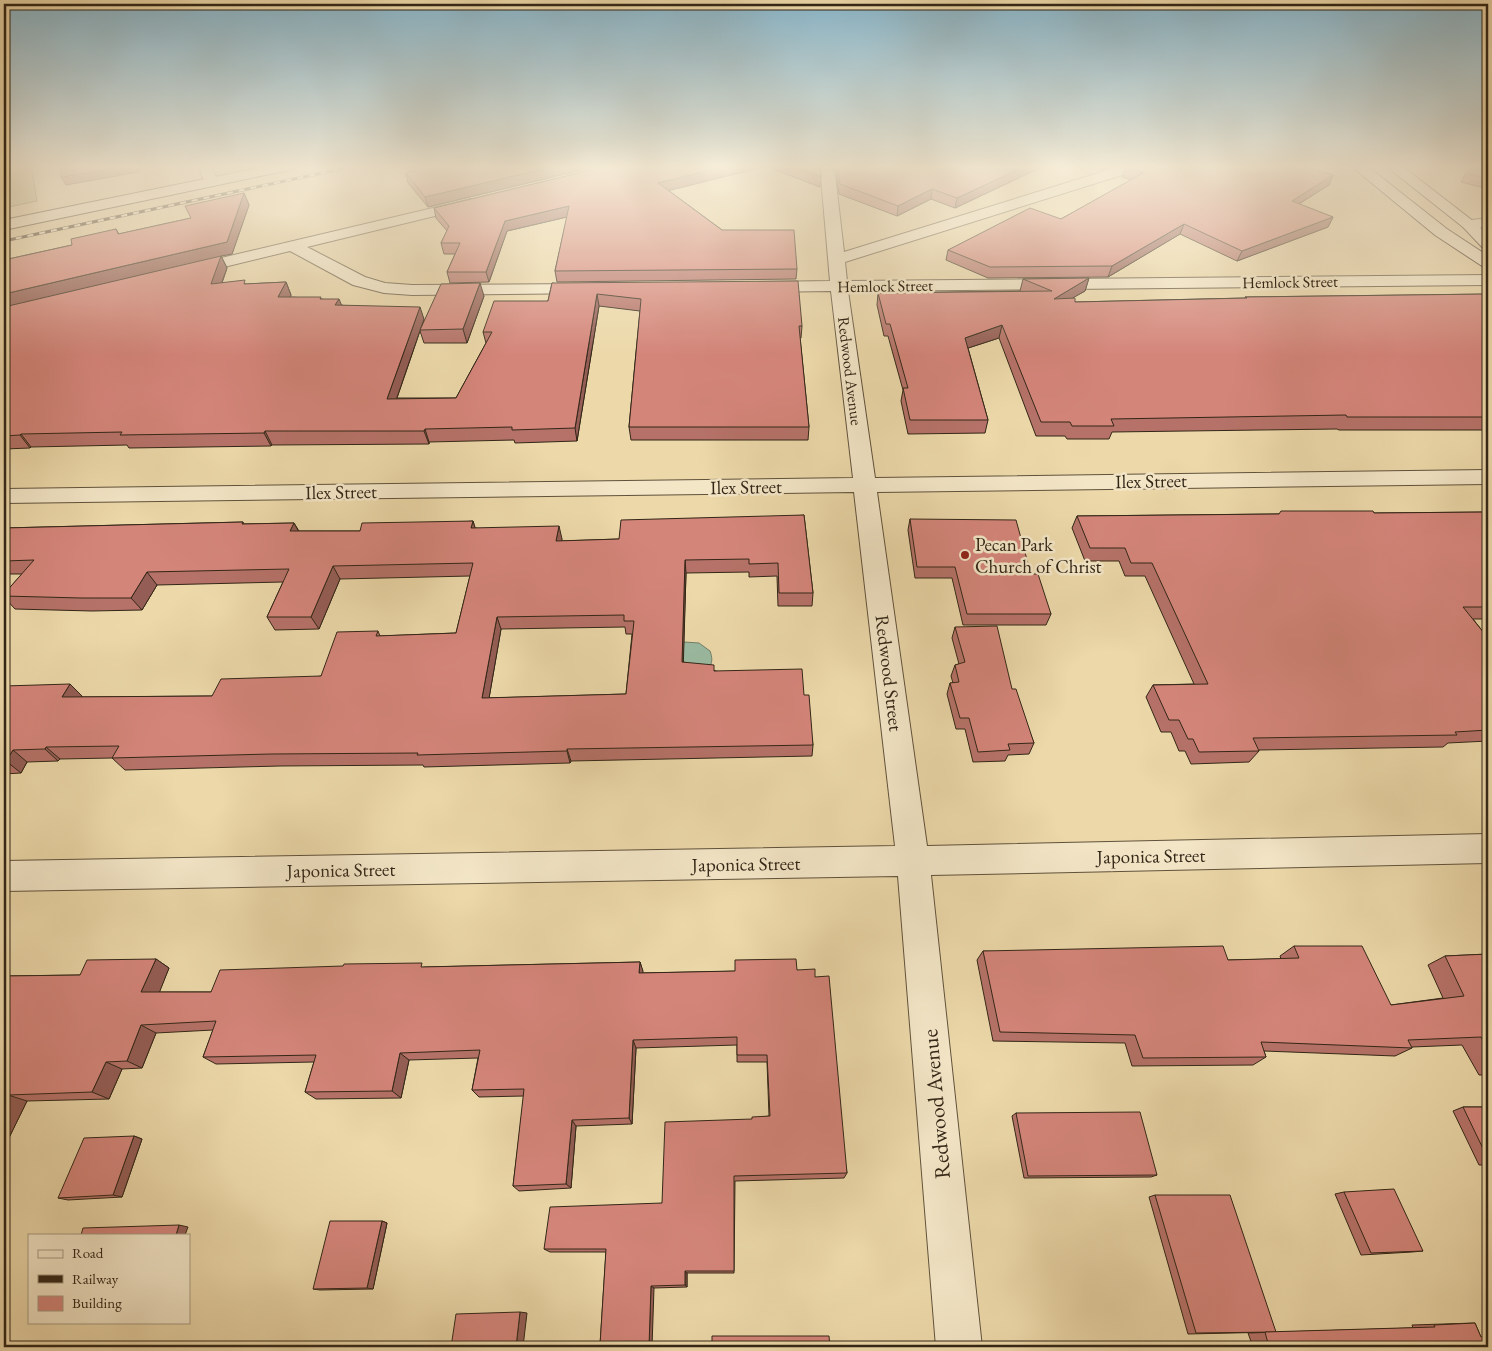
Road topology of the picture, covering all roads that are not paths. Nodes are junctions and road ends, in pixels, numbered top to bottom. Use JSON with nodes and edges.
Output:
{"nodes":[{"id":1,"x":362,"y":229,"type":"edge"},
{"id":2,"x":834,"y":229,"type":"edge"},
{"id":3,"x":933,"y":229,"type":"edge"},
{"id":4,"x":1437,"y":229,"type":"edge"},
{"id":5,"x":1473,"y":229,"type":"edge"},
{"id":6,"x":1488,"y":244,"type":"edge"},
{"id":7,"x":292,"y":246,"type":"junction"},
{"id":8,"x":837,"y":259,"type":"junction"},
{"id":9,"x":1488,"y":262,"type":"edge"},
{"id":10,"x":177,"y":274,"type":"edge"},
{"id":11,"x":1488,"y":280,"type":"edge"},
{"id":12,"x":839,"y":286,"type":"junction"},
{"id":13,"x":740,"y":287,"type":"edge"},
{"id":14,"x":601,"y":289,"type":"edge"},
{"id":15,"x":1488,"y":477,"type":"edge"},
{"id":16,"x":864,"y":485,"type":"junction"},
{"id":17,"x":4,"y":496,"type":"edge"},
{"id":18,"x":1488,"y":848,"type":"edge"},
{"id":19,"x":913,"y":861,"type":"junction"},
{"id":20,"x":4,"y":876,"type":"edge"},
{"id":21,"x":959,"y":1347,"type":"edge"}],
"edges":[{"from":1,"to":7,"type":"street"},
{"from":2,"to":8,"type":"street","name":"Redwood Avenue"},
{"from":3,"to":8,"type":"street"},
{"from":4,"to":9,"type":"street"},
{"from":5,"to":6,"type":"street"},
{"from":7,"to":10,"type":"street"},
{"from":7,"to":14,"type":"street"},
{"from":8,"to":12,"type":"street","name":"Redwood Avenue"},
{"from":11,"to":12,"type":"street","name":"Hemlock Street"},
{"from":12,"to":13,"type":"street","name":"Hemlock Street"},
{"from":12,"to":16,"type":"street","name":"Redwood Avenue"},
{"from":15,"to":16,"type":"street","name":"Ilex Street"},
{"from":16,"to":17,"type":"street","name":"Ilex Street"},
{"from":16,"to":19,"type":"street","name":"Redwood Street"},
{"from":18,"to":19,"type":"street","name":"Japonica Street"},
{"from":19,"to":20,"type":"street","name":"Japonica Street"},
{"from":19,"to":21,"type":"street","name":"Redwood Avenue"}]}
